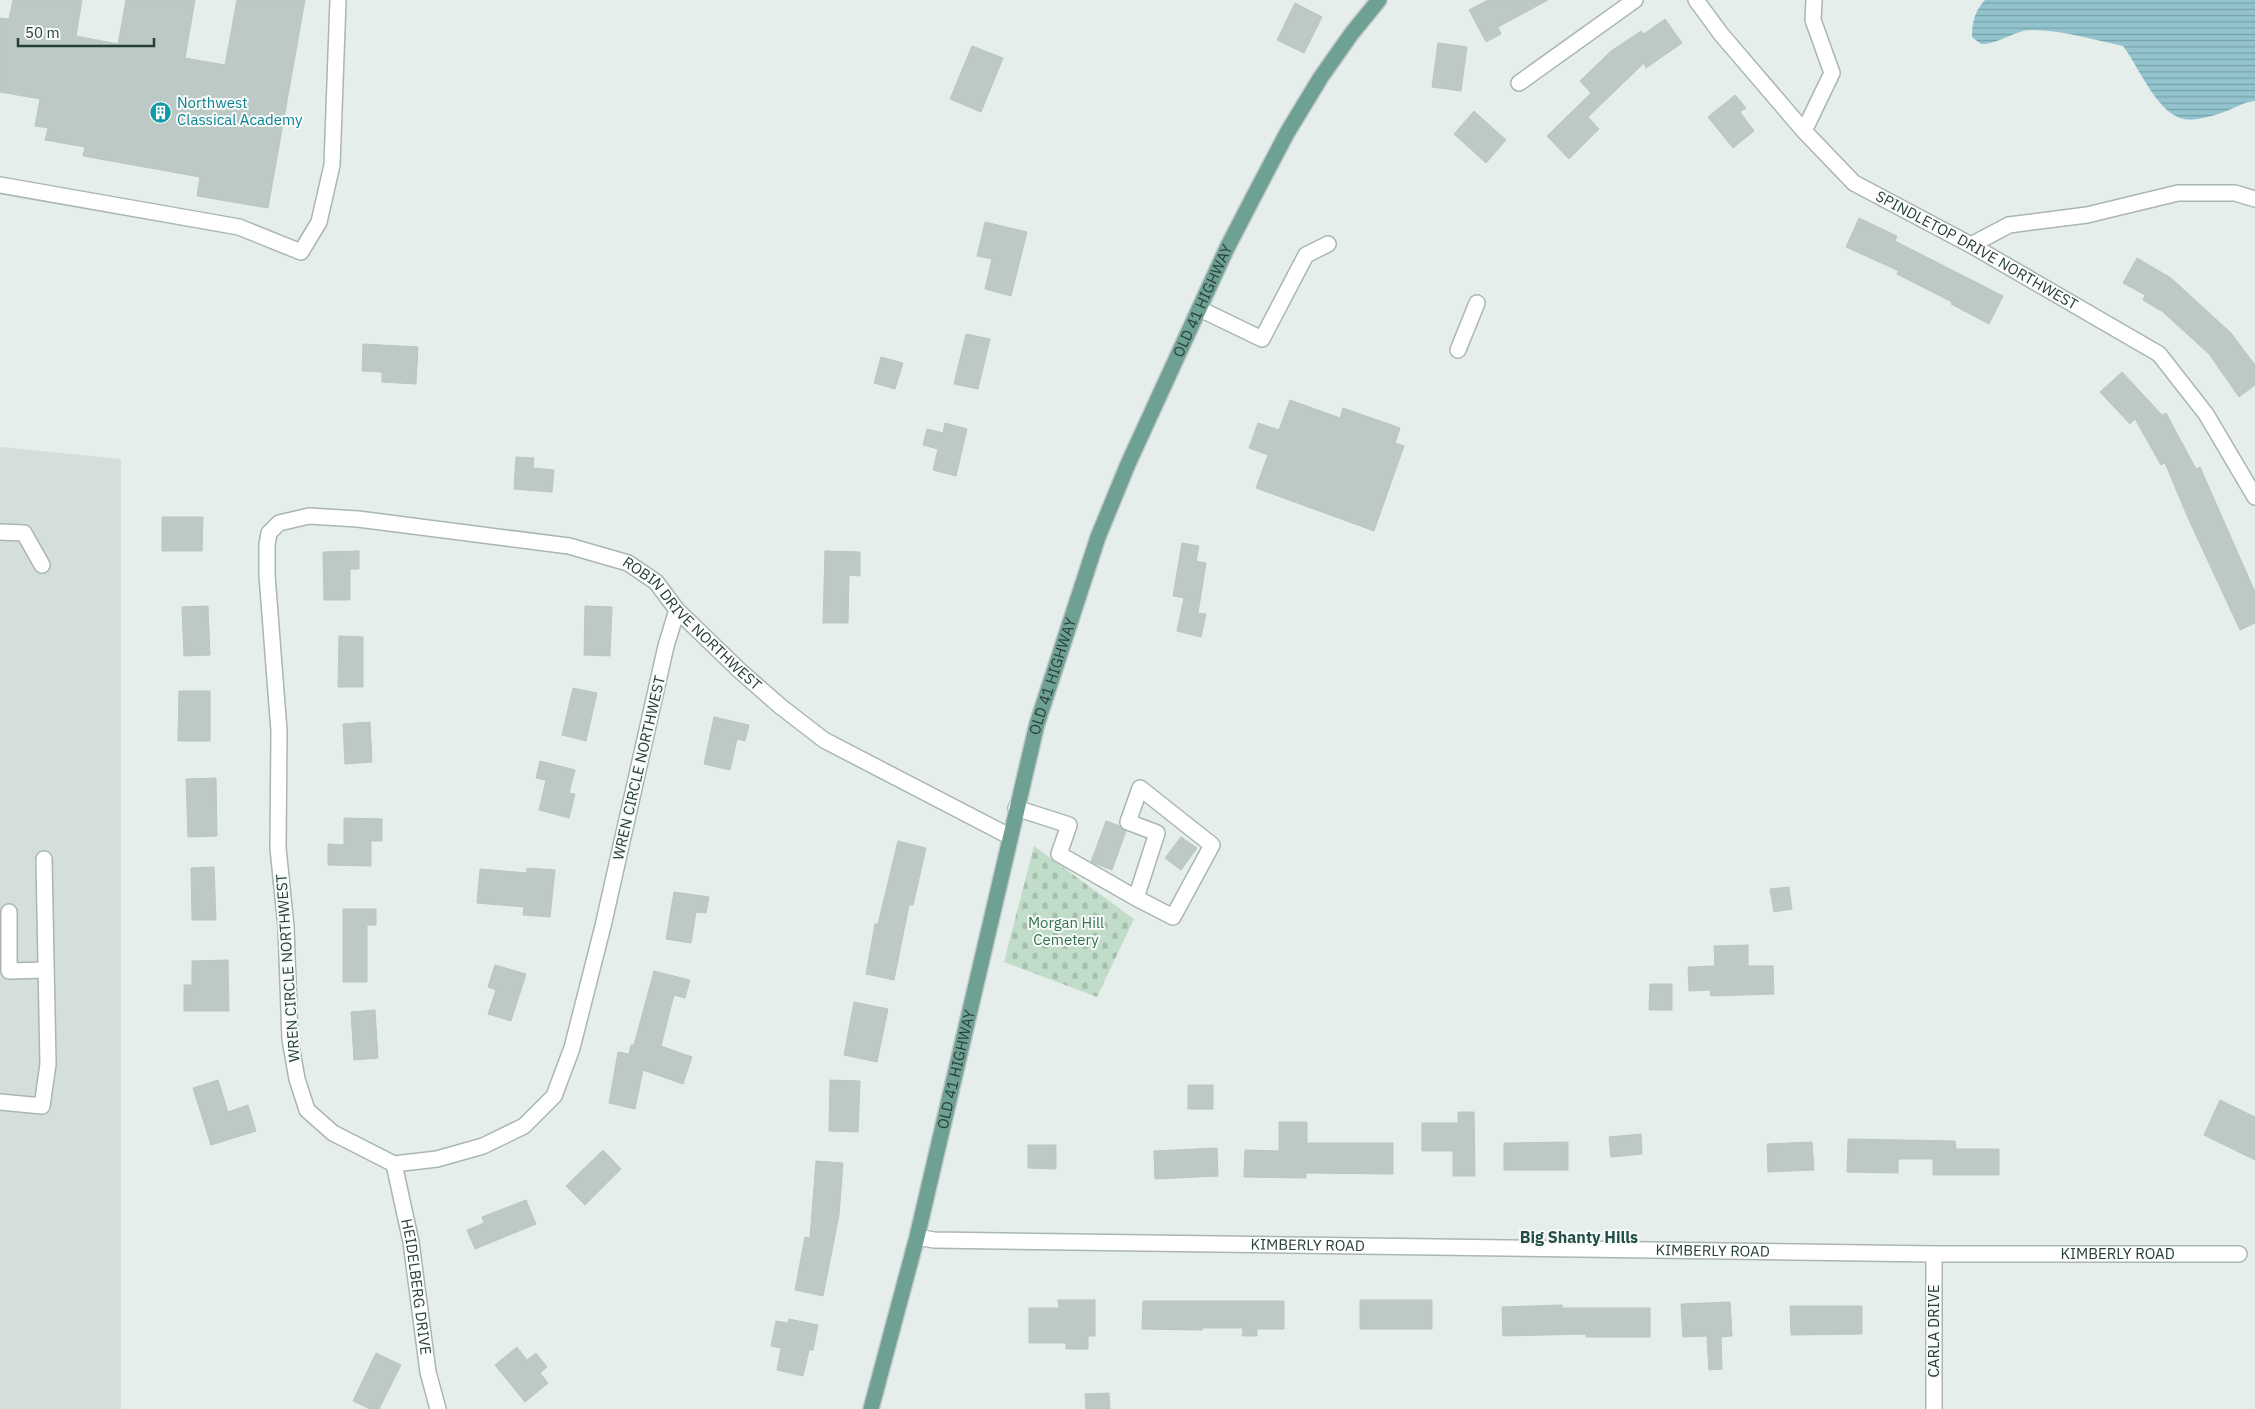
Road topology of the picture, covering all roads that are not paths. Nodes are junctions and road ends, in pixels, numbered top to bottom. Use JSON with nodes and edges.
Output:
{"nodes":[{"id":1,"x":338,"y":0,"type":"edge"},
{"id":2,"x":1379,"y":0,"type":"edge"},
{"id":3,"x":1635,"y":0,"type":"edge"},
{"id":4,"x":1696,"y":0,"type":"edge"},
{"id":5,"x":1814,"y":0,"type":"edge"},
{"id":6,"x":1518,"y":83,"type":"dead end"},
{"id":7,"x":1804,"y":131,"type":"junction"},
{"id":8,"x":0,"y":185,"type":"edge"},
{"id":9,"x":2255,"y":200,"type":"edge"},
{"id":10,"x":1328,"y":244,"type":"dead end"},
{"id":11,"x":1971,"y":245,"type":"junction"},
{"id":12,"x":1477,"y":303,"type":"dead end"},
{"id":13,"x":1200,"y":309,"type":"junction"},
{"id":14,"x":1458,"y":350,"type":"dead end"},
{"id":15,"x":2255,"y":497,"type":"edge"},
{"id":16,"x":335,"y":517,"type":"joint"},
{"id":17,"x":0,"y":532,"type":"edge"},
{"id":18,"x":42,"y":565,"type":"dead end"},
{"id":19,"x":677,"y":610,"type":"junction"},
{"id":20,"x":1016,"y":808,"type":"junction"},
{"id":21,"x":1009,"y":836,"type":"junction"},
{"id":22,"x":44,"y":859,"type":"dead end"},
{"id":23,"x":1136,"y":898,"type":"junction"},
{"id":24,"x":9,"y":912,"type":"dead end"},
{"id":25,"x":46,"y":970,"type":"junction"},
{"id":26,"x":0,"y":1102,"type":"edge"},
{"id":27,"x":394,"y":1164,"type":"junction"},
{"id":28,"x":917,"y":1237,"type":"junction"},
{"id":29,"x":1934,"y":1254,"type":"junction"},
{"id":30,"x":2238,"y":1254,"type":"dead end"},
{"id":31,"x":438,"y":1409,"type":"edge"},
{"id":32,"x":872,"y":1409,"type":"edge"},
{"id":33,"x":1934,"y":1409,"type":"edge"}],
"edges":[{"from":1,"to":8,"type":"street"},
{"from":2,"to":13,"type":"main road","name":"OLD 41 HIGHWAY"},
{"from":3,"to":6,"type":"street"},
{"from":4,"to":7,"type":"street","name":"SPINDLETOP DRIVE NORTHWEST"},
{"from":5,"to":7,"type":"street"},
{"from":7,"to":11,"type":"street","name":"SPINDLETOP DRIVE NORTHWEST"},
{"from":9,"to":11,"type":"street"},
{"from":10,"to":13,"type":"street"},
{"from":11,"to":15,"type":"street","name":"SPINDLETOP DRIVE NORTHWEST"},
{"from":12,"to":14,"type":"street"},
{"from":13,"to":20,"type":"main road","name":"OLD 41 HIGHWAY"},
{"from":16,"to":19,"type":"street","name":"ROBIN DRIVE NORTHWEST"},
{"from":16,"to":27,"type":"street","name":"WREN CIRCLE NORTHWEST"},
{"from":17,"to":18,"type":"street"},
{"from":19,"to":21,"type":"street","name":"ROBIN DRIVE NORTHWEST"},
{"from":19,"to":27,"type":"street","name":"WREN CIRCLE NORTHWEST"},
{"from":20,"to":21,"type":"main road","name":"OLD 41 HIGHWAY"},
{"from":20,"to":23,"type":"street"},
{"from":21,"to":28,"type":"main road","name":"OLD 41 HIGHWAY"},
{"from":22,"to":25,"type":"street"},
{"from":23,"to":23,"type":"street"},
{"from":24,"to":25,"type":"street"},
{"from":25,"to":26,"type":"street"},
{"from":27,"to":31,"type":"street","name":"HEIDELBERG DRIVE"},
{"from":28,"to":29,"type":"street","name":"KIMBERLY ROAD"},
{"from":28,"to":32,"type":"main road","name":"OLD 41 HIGHWAY"},
{"from":29,"to":30,"type":"street","name":"KIMBERLY ROAD"},
{"from":29,"to":33,"type":"street","name":"CARLA DRIVE"}]}
